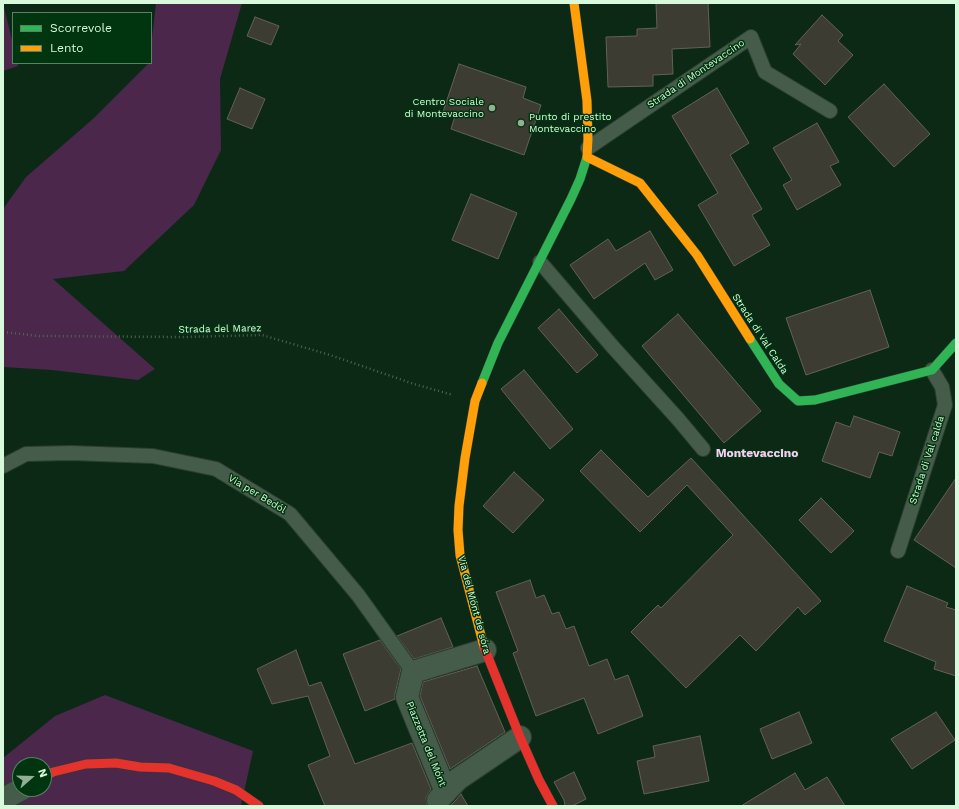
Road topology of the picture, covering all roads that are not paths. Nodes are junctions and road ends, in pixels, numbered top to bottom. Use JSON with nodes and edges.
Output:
{"nodes":[{"id":1,"x":574,"y":3,"type":"edge"},
{"id":2,"x":830,"y":111,"type":"dead end"},
{"id":3,"x":587,"y":153,"type":"junction"},
{"id":4,"x":540,"y":262,"type":"junction"},
{"id":5,"x":956,"y":343,"type":"edge"},
{"id":6,"x":932,"y":370,"type":"junction"},
{"id":7,"x":703,"y":449,"type":"dead end"},
{"id":8,"x":3,"y":466,"type":"edge"},
{"id":9,"x":898,"y":551,"type":"dead end"},
{"id":10,"x":484,"y":650,"type":"junction"},
{"id":11,"x":413,"y":672,"type":"junction"},
{"id":12,"x":520,"y":737,"type":"junction"},
{"id":13,"x":52,"y":773,"type":"edge"},
{"id":14,"x":12,"y":794,"type":"edge"},
{"id":15,"x":3,"y":799,"type":"edge"},
{"id":16,"x":440,"y":799,"type":"edge"},
{"id":17,"x":259,"y":806,"type":"edge"},
{"id":18,"x":553,"y":806,"type":"edge"}],
"edges":[{"from":1,"to":3,"type":"street"},
{"from":2,"to":3,"type":"lane","name":"Strada di Montevaccino"},
{"from":3,"to":4,"type":"street","name":"Via del Mónt de sóra"},
{"from":3,"to":6,"type":"street","name":"Strada di Val Calda"},
{"from":4,"to":7,"type":"lane"},
{"from":4,"to":10,"type":"street","name":"Via del Mónt de sóra"},
{"from":5,"to":6,"type":"street"},
{"from":6,"to":9,"type":"lane","name":"Strada di Val calda"},
{"from":8,"to":11,"type":"lane","name":"Via per Bedól"},
{"from":10,"to":11,"type":"street"},
{"from":10,"to":12,"type":"street","name":"Via del Mónt de sóra"},
{"from":11,"to":16,"type":"street","name":"Piazzetta del Mónt"},
{"from":12,"to":16,"type":"street","name":"Piazzetta del Mónt"},
{"from":12,"to":18,"type":"street","name":"Via del Mónt de sóra"},
{"from":13,"to":17,"type":"street"},
{"from":14,"to":15,"type":"street"}]}
